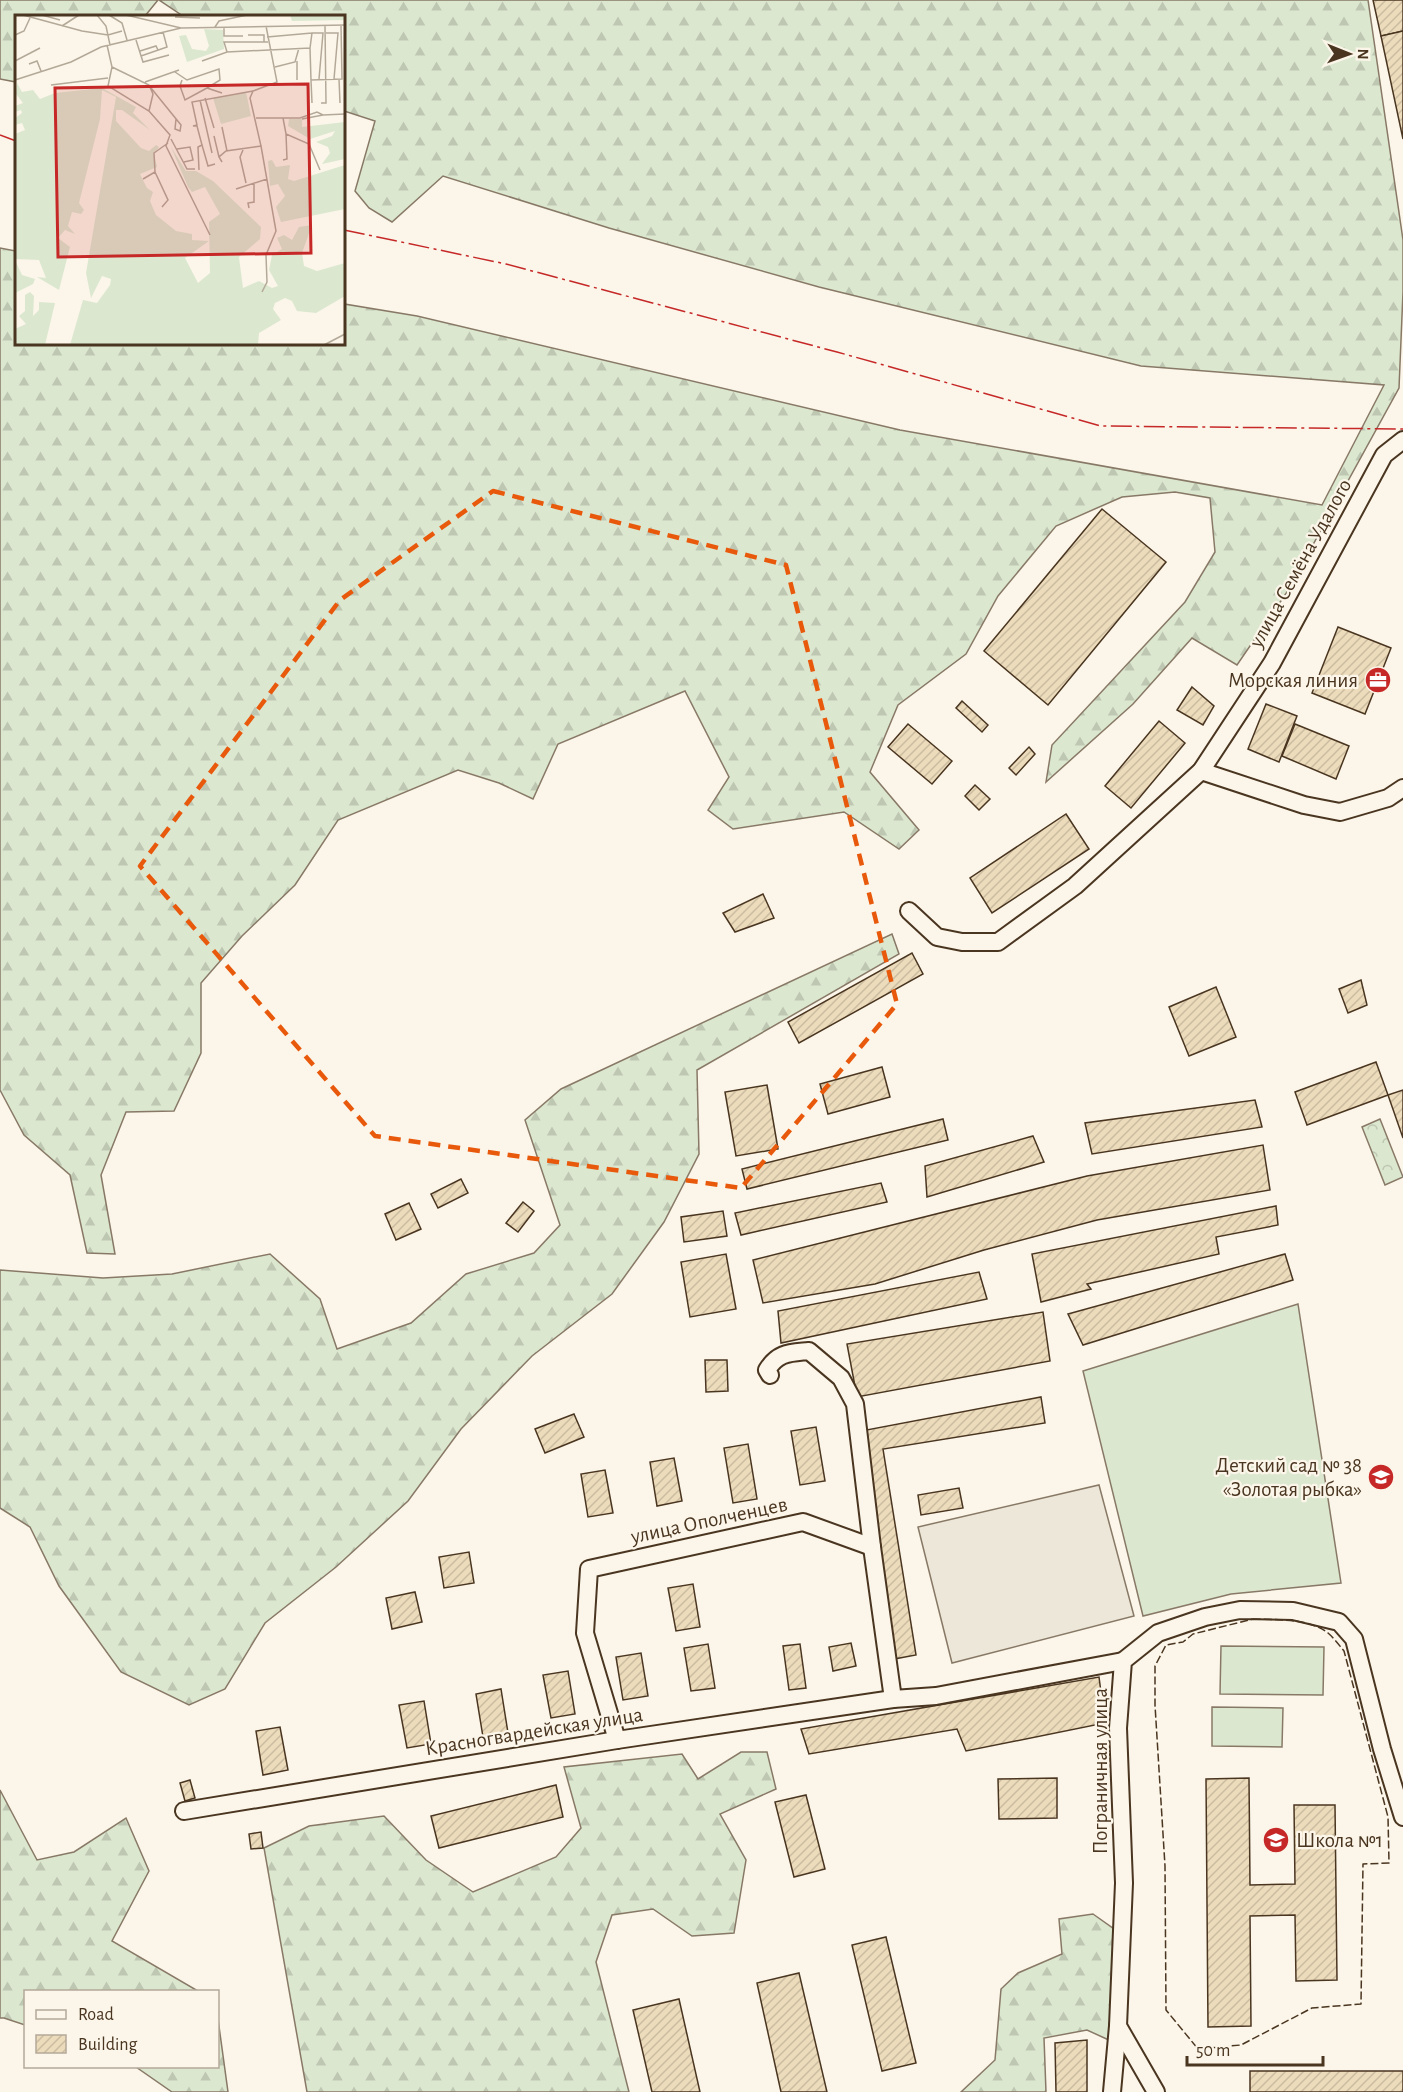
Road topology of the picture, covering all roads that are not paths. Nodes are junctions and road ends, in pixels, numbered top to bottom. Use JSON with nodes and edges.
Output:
{"nodes":[{"id":1,"x":1403,"y":440,"type":"edge"},
{"id":2,"x":1201,"y":771,"type":"junction"},
{"id":3,"x":1403,"y":788,"type":"edge"},
{"id":4,"x":909,"y":910,"type":"dead end"},
{"id":5,"x":770,"y":1375,"type":"dead end"},
{"id":6,"x":872,"y":1547,"type":"junction"},
{"id":7,"x":1124,"y":1662,"type":"junction"},
{"id":8,"x":893,"y":1699,"type":"junction"},
{"id":9,"x":617,"y":1740,"type":"junction"},
{"id":10,"x":184,"y":1811,"type":"dead end"},
{"id":11,"x":1403,"y":1817,"type":"edge"},
{"id":12,"x":1118,"y":2026,"type":"junction"},
{"id":13,"x":1112,"y":2092,"type":"edge"},
{"id":14,"x":1156,"y":2092,"type":"edge"}],
"edges":[{"from":1,"to":2,"type":"street","name":"улица Семёна Удалого"},
{"from":2,"to":3,"type":"street"},
{"from":2,"to":4,"type":"street","name":"улица Семёна Удалого"},
{"from":5,"to":6,"type":"street"},
{"from":6,"to":8,"type":"street"},
{"from":6,"to":9,"type":"street","name":"улица Ополченцев"},
{"from":7,"to":8,"type":"street","name":"Красногвардейская улица"},
{"from":7,"to":11,"type":"street","name":"Пограничная улица"},
{"from":7,"to":12,"type":"street","name":"Пограничная улица"},
{"from":8,"to":9,"type":"street","name":"Красногвардейская улица"},
{"from":9,"to":10,"type":"street","name":"Красногвардейская улица"},
{"from":12,"to":13,"type":"street","name":"Пограничная улица"},
{"from":12,"to":14,"type":"street"}]}
